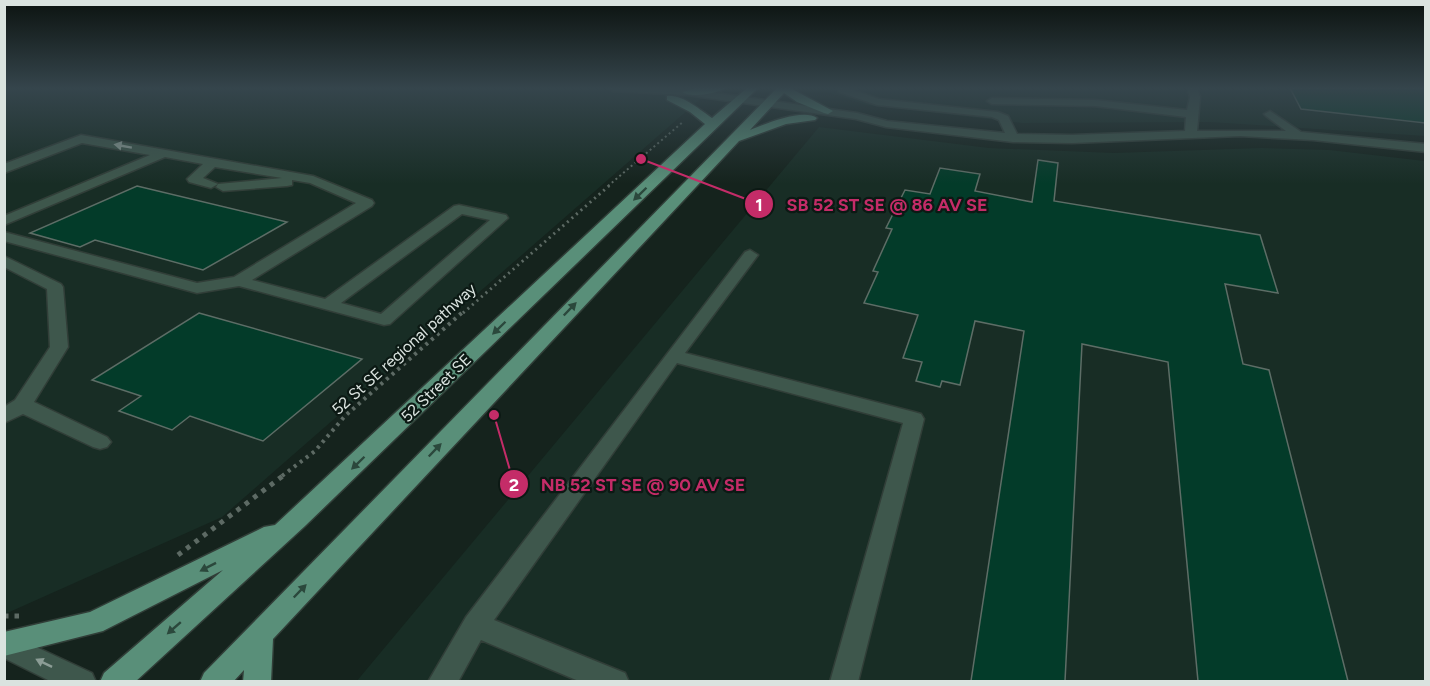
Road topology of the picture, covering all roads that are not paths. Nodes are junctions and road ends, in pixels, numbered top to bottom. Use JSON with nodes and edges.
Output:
{"nodes":[{"id":1,"x":707,"y":120,"type":"edge"},
{"id":2,"x":717,"y":120,"type":"edge"},
{"id":3,"x":751,"y":120,"type":"edge"},
{"id":4,"x":793,"y":120,"type":"edge"},
{"id":5,"x":828,"y":120,"type":"edge"},
{"id":6,"x":872,"y":120,"type":"edge"},
{"id":7,"x":1005,"y":120,"type":"edge"},
{"id":8,"x":1192,"y":120,"type":"edge"},
{"id":9,"x":1278,"y":120,"type":"edge"},
{"id":10,"x":712,"y":124,"type":"junction"},
{"id":11,"x":886,"y":124,"type":"junction"},
{"id":12,"x":1191,"y":135,"type":"junction"},
{"id":13,"x":1299,"y":136,"type":"junction"},
{"id":14,"x":1013,"y":138,"type":"junction"},
{"id":15,"x":731,"y":140,"type":"junction"},
{"id":16,"x":1425,"y":148,"type":"edge"},
{"id":17,"x":165,"y":153,"type":"junction"},
{"id":18,"x":213,"y":162,"type":"junction"},
{"id":19,"x":4,"y":168,"type":"edge"},
{"id":20,"x":313,"y":180,"type":"junction"},
{"id":21,"x":4,"y":221,"type":"edge"},
{"id":22,"x":4,"y":236,"type":"edge"},
{"id":23,"x":750,"y":255,"type":"dead end"},
{"id":24,"x":4,"y":261,"type":"edge"},
{"id":25,"x":239,"y":281,"type":"junction"},
{"id":26,"x":326,"y":306,"type":"junction"},
{"id":27,"x":673,"y":356,"type":"junction"},
{"id":28,"x":13,"y":411,"type":"edge"},
{"id":29,"x":99,"y":442,"type":"dead end"},
{"id":30,"x":297,"y":520,"type":"junction"},
{"id":31,"x":475,"y":625,"type":"junction"},
{"id":32,"x":260,"y":634,"type":"junction"},
{"id":33,"x":5,"y":644,"type":"edge"},
{"id":34,"x":82,"y":681,"type":"edge"},
{"id":35,"x":114,"y":681,"type":"edge"},
{"id":36,"x":214,"y":681,"type":"edge"},
{"id":37,"x":257,"y":681,"type":"edge"},
{"id":38,"x":442,"y":681,"type":"edge"},
{"id":39,"x":615,"y":681,"type":"edge"},
{"id":40,"x":844,"y":681,"type":"edge"}],
"edges":[{"from":1,"to":10,"type":"main road"},
{"from":2,"to":10,"type":"main road","name":"52 Street SE"},
{"from":3,"to":15,"type":"main road"},
{"from":4,"to":15,"type":"main road"},
{"from":5,"to":11,"type":"street"},
{"from":6,"to":11,"type":"street"},
{"from":7,"to":14,"type":"street"},
{"from":8,"to":12,"type":"street"},
{"from":9,"to":13,"type":"street"},
{"from":10,"to":30,"type":"main road","name":"52 Street SE","one_way":true},
{"from":11,"to":14,"type":"street"},
{"from":12,"to":13,"type":"street"},
{"from":12,"to":14,"type":"street"},
{"from":13,"to":16,"type":"street"},
{"from":32,"to":15,"type":"main road","one_way":true},
{"from":17,"to":18,"type":"street"},
{"from":17,"to":19,"type":"street","one_way":true},
{"from":17,"to":21,"type":"street"},
{"from":18,"to":20,"type":"street"},
{"from":18,"to":20,"type":"street"},
{"from":20,"to":25,"type":"street"},
{"from":22,"to":25,"type":"street"},
{"from":23,"to":27,"type":"street"},
{"from":24,"to":28,"type":"street"},
{"from":25,"to":26,"type":"street"},
{"from":26,"to":26,"type":"street"},
{"from":27,"to":31,"type":"street"},
{"from":27,"to":40,"type":"street"},
{"from":28,"to":29,"type":"street"},
{"from":30,"to":33,"type":"main road","one_way":true},
{"from":30,"to":35,"type":"main road","name":"52 Street SE","one_way":true},
{"from":31,"to":38,"type":"street"},
{"from":31,"to":39,"type":"street"},
{"from":32,"to":36,"type":"main road"},
{"from":32,"to":37,"type":"main road"},
{"from":34,"to":33,"type":"street","one_way":true}]}
